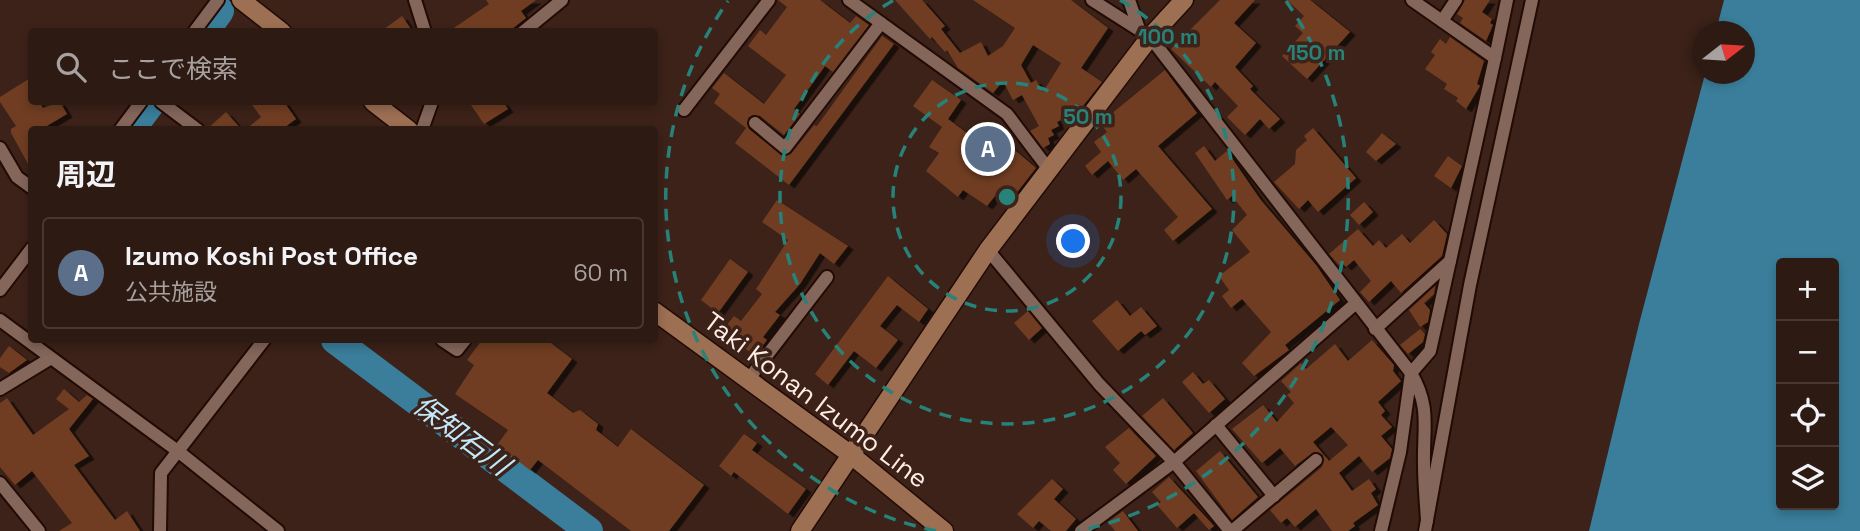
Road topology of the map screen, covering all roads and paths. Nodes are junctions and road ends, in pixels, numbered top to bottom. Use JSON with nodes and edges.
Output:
{"nodes":[{"id":1,"x":218,"y":0,"type":"edge"},
{"id":2,"x":242,"y":0,"type":"edge"},
{"id":3,"x":415,"y":0,"type":"edge"},
{"id":4,"x":562,"y":0,"type":"edge"},
{"id":5,"x":769,"y":0,"type":"edge"},
{"id":6,"x":849,"y":0,"type":"edge"},
{"id":7,"x":1093,"y":0,"type":"edge"},
{"id":8,"x":1129,"y":0,"type":"edge"},
{"id":9,"x":1184,"y":0,"type":"edge"},
{"id":10,"x":1412,"y":0,"type":"edge"},
{"id":11,"x":1456,"y":0,"type":"edge"},
{"id":12,"x":1507,"y":0,"type":"edge"},
{"id":13,"x":1532,"y":0,"type":"edge"},
{"id":14,"x":1442,"y":21,"type":"junction"},
{"id":15,"x":881,"y":23,"type":"junction"},
{"id":16,"x":197,"y":28,"type":"edge"},
{"id":17,"x":277,"y":28,"type":"edge"},
{"id":18,"x":424,"y":28,"type":"edge"},
{"id":19,"x":528,"y":28,"type":"edge"},
{"id":20,"x":1145,"y":33,"type":"junction"},
{"id":21,"x":1495,"y":58,"type":"junction"},
{"id":22,"x":139,"y":105,"type":"edge"},
{"id":23,"x":165,"y":105,"type":"edge"},
{"id":24,"x":377,"y":105,"type":"edge"},
{"id":25,"x":431,"y":105,"type":"edge"},
{"id":26,"x":684,"y":110,"type":"dead end"},
{"id":27,"x":755,"y":123,"type":"dead end"},
{"id":28,"x":123,"y":126,"type":"edge"},
{"id":29,"x":193,"y":126,"type":"edge"},
{"id":30,"x":404,"y":126,"type":"edge"},
{"id":31,"x":423,"y":126,"type":"edge"},
{"id":32,"x":0,"y":148,"type":"edge"},
{"id":33,"x":1050,"y":171,"type":"junction"},
{"id":34,"x":28,"y":185,"type":"edge"},
{"id":35,"x":988,"y":250,"type":"junction"},
{"id":36,"x":28,"y":253,"type":"edge"},
{"id":37,"x":1451,"y":260,"type":"junction"},
{"id":38,"x":827,"y":277,"type":"dead end"},
{"id":39,"x":0,"y":290,"type":"edge"},
{"id":40,"x":1354,"y":304,"type":"junction"},
{"id":41,"x":658,"y":314,"type":"edge"},
{"id":42,"x":0,"y":320,"type":"edge"},
{"id":43,"x":1375,"y":330,"type":"junction"},
{"id":44,"x":28,"y":341,"type":"edge"},
{"id":45,"x":31,"y":343,"type":"edge"},
{"id":46,"x":262,"y":343,"type":"edge"},
{"id":47,"x":446,"y":343,"type":"edge"},
{"id":48,"x":463,"y":343,"type":"edge"},
{"id":49,"x":51,"y":358,"type":"junction"},
{"id":50,"x":1411,"y":373,"type":"junction"},
{"id":51,"x":748,"y":380,"type":"junction"},
{"id":52,"x":0,"y":389,"type":"edge"},
{"id":53,"x":1216,"y":425,"type":"junction"},
{"id":54,"x":180,"y":452,"type":"junction"},
{"id":55,"x":850,"y":454,"type":"junction"},
{"id":56,"x":1315,"y":460,"type":"dead end"},
{"id":57,"x":1174,"y":463,"type":"junction"},
{"id":58,"x":0,"y":483,"type":"edge"},
{"id":59,"x":1274,"y":496,"type":"junction"},
{"id":60,"x":1426,"y":526,"type":"edge"},
{"id":61,"x":39,"y":531,"type":"edge"},
{"id":62,"x":160,"y":531,"type":"edge"},
{"id":63,"x":278,"y":531,"type":"edge"},
{"id":64,"x":800,"y":531,"type":"edge"},
{"id":65,"x":944,"y":531,"type":"edge"},
{"id":66,"x":1081,"y":531,"type":"edge"},
{"id":67,"x":1231,"y":531,"type":"edge"},
{"id":68,"x":1381,"y":531,"type":"edge"}],
"edges":[{"from":1,"to":16,"type":"street"},
{"from":2,"to":17,"type":"street"},
{"from":3,"to":18,"type":"street"},
{"from":4,"to":19,"type":"street"},
{"from":5,"to":26,"type":"street"},
{"from":6,"to":15,"type":"street"},
{"from":7,"to":20,"type":"street"},
{"from":8,"to":20,"type":"street"},
{"from":9,"to":20,"type":"street"},
{"from":10,"to":14,"type":"street"},
{"from":11,"to":14,"type":"street"},
{"from":12,"to":21,"type":"street"},
{"from":13,"to":60,"type":"street"},
{"from":14,"to":21,"type":"street"},
{"from":15,"to":27,"type":"street"},
{"from":15,"to":33,"type":"street"},
{"from":20,"to":33,"type":"street"},
{"from":20,"to":40,"type":"street"},
{"from":21,"to":37,"type":"street"},
{"from":22,"to":28,"type":"street"},
{"from":23,"to":29,"type":"street"},
{"from":24,"to":30,"type":"street"},
{"from":25,"to":31,"type":"street"},
{"from":32,"to":34,"type":"street"},
{"from":33,"to":35,"type":"street"},
{"from":35,"to":55,"type":"street"},
{"from":35,"to":57,"type":"street"},
{"from":36,"to":39,"type":"street"},
{"from":37,"to":43,"type":"street"},
{"from":37,"to":50,"type":"street"},
{"from":38,"to":51,"type":"street"},
{"from":40,"to":43,"type":"street"},
{"from":40,"to":53,"type":"street"},
{"from":41,"to":51,"type":"street","name":"Taki Konan Izumo Line"},
{"from":42,"to":44,"type":"street"},
{"from":43,"to":50,"type":"street"},
{"from":45,"to":49,"type":"street"},
{"from":46,"to":54,"type":"street"},
{"from":47,"to":48,"type":"street"},
{"from":49,"to":52,"type":"street"},
{"from":49,"to":54,"type":"street"},
{"from":50,"to":60,"type":"street"},
{"from":50,"to":68,"type":"street"},
{"from":51,"to":55,"type":"street","name":"Taki Konan Izumo Line"},
{"from":53,"to":57,"type":"street"},
{"from":53,"to":59,"type":"street"},
{"from":54,"to":62,"type":"street"},
{"from":54,"to":63,"type":"street"},
{"from":55,"to":64,"type":"street"},
{"from":55,"to":65,"type":"street","name":"Taki Konan Izumo Line"},
{"from":56,"to":59,"type":"street"},
{"from":57,"to":66,"type":"street"},
{"from":57,"to":67,"type":"street"},
{"from":58,"to":61,"type":"street"},
{"from":59,"to":67,"type":"street"}]}
